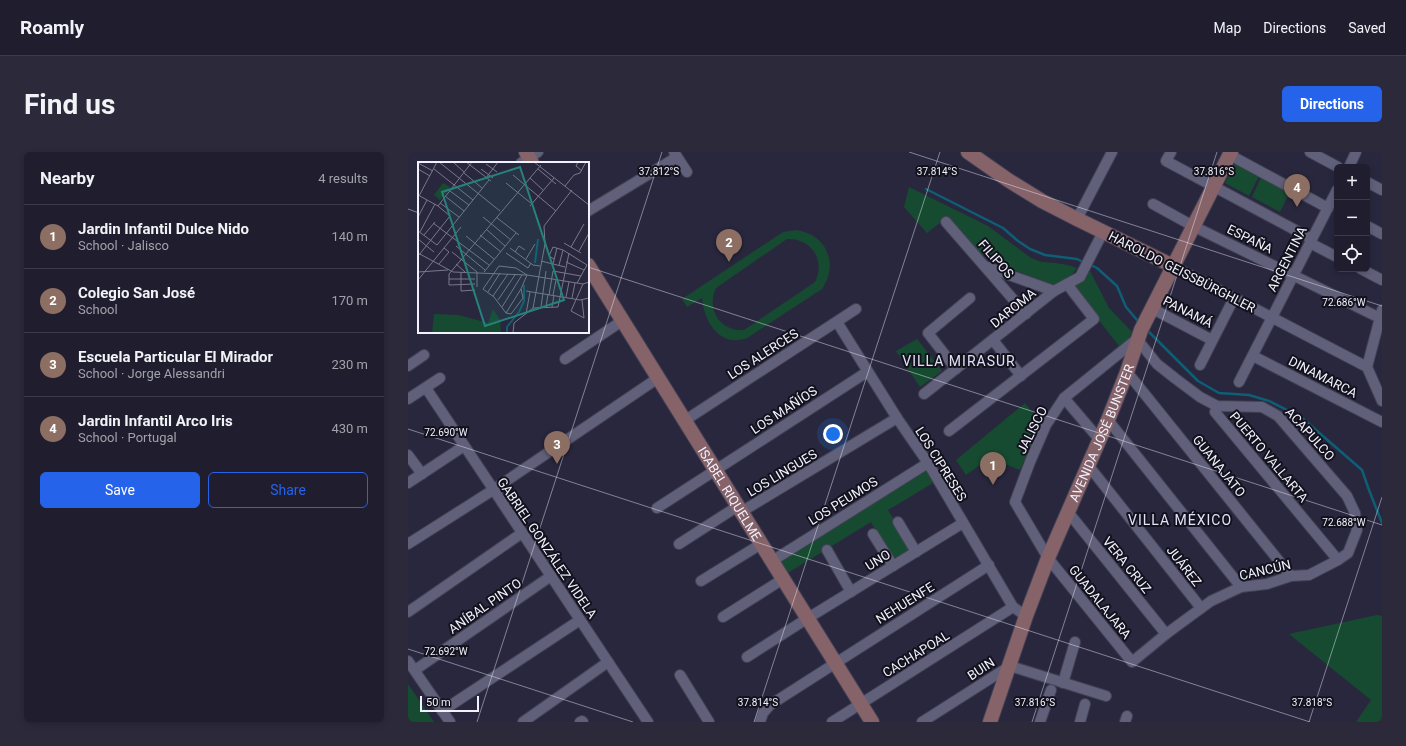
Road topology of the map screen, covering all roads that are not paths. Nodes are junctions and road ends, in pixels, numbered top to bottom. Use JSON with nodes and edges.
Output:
{"nodes":[{"id":1,"x":968,"y":152,"type":"edge"},
{"id":2,"x":1112,"y":152,"type":"edge"},
{"id":3,"x":1310,"y":152,"type":"edge"},
{"id":4,"x":1356,"y":152,"type":"edge"},
{"id":5,"x":676,"y":154,"type":"edge"},
{"id":6,"x":1230,"y":154,"type":"edge"},
{"id":7,"x":1168,"y":157,"type":"edge"},
{"id":8,"x":1350,"y":164,"type":"edge"},
{"id":9,"x":1334,"y":165,"type":"edge"},
{"id":10,"x":687,"y":172,"type":"dead end"},
{"id":11,"x":1370,"y":184,"type":"edge"},
{"id":12,"x":1213,"y":187,"type":"junction"},
{"id":13,"x":1382,"y":190,"type":"edge"},
{"id":14,"x":1153,"y":204,"type":"dead end"},
{"id":15,"x":1331,"y":208,"type":"edge"},
{"id":16,"x":589,"y":210,"type":"edge"},
{"id":17,"x":1077,"y":219,"type":"junction"},
{"id":18,"x":946,"y":222,"type":"dead end"},
{"id":19,"x":1193,"y":226,"type":"junction"},
{"id":20,"x":1370,"y":228,"type":"edge"},
{"id":21,"x":1103,"y":232,"type":"junction"},
{"id":22,"x":1382,"y":234,"type":"edge"},
{"id":23,"x":1311,"y":241,"type":"junction"},
{"id":24,"x":1334,"y":255,"type":"edge"},
{"id":25,"x":985,"y":266,"type":"junction"},
{"id":26,"x":1173,"y":266,"type":"junction"},
{"id":27,"x":590,"y":272,"type":"edge"},
{"id":28,"x":1367,"y":272,"type":"edge"},
{"id":29,"x":1294,"y":275,"type":"junction"},
{"id":30,"x":1382,"y":280,"type":"edge"},
{"id":31,"x":1067,"y":284,"type":"junction"},
{"id":32,"x":1054,"y":291,"type":"junction"},
{"id":33,"x":970,"y":298,"type":"dead end"},
{"id":34,"x":1234,"y":298,"type":"junction"},
{"id":35,"x":1151,"y":308,"type":"junction"},
{"id":36,"x":856,"y":309,"type":"dead end"},
{"id":37,"x":1026,"y":314,"type":"junction"},
{"id":38,"x":1381,"y":314,"type":"edge"},
{"id":39,"x":1272,"y":318,"type":"junction"},
{"id":40,"x":622,"y":321,"type":"junction"},
{"id":41,"x":837,"y":322,"type":"junction"},
{"id":42,"x":1137,"y":338,"type":"junction"},
{"id":43,"x":993,"y":340,"type":"junction"},
{"id":44,"x":1212,"y":340,"type":"junction"},
{"id":45,"x":424,"y":355,"type":"dead end"},
{"id":46,"x":1253,"y":356,"type":"junction"},
{"id":47,"x":565,"y":359,"type":"dead end"},
{"id":48,"x":1200,"y":365,"type":"dead end"},
{"id":49,"x":408,"y":366,"type":"edge"},
{"id":50,"x":1367,"y":367,"type":"junction"},
{"id":51,"x":956,"y":369,"type":"junction"},
{"id":52,"x":867,"y":372,"type":"junction"},
{"id":53,"x":1127,"y":372,"type":"junction"},
{"id":54,"x":1020,"y":376,"type":"junction"},
{"id":55,"x":440,"y":378,"type":"dead end"},
{"id":56,"x":658,"y":378,"type":"junction"},
{"id":57,"x":1239,"y":382,"type":"dead end"},
{"id":58,"x":426,"y":388,"type":"junction"},
{"id":59,"x":924,"y":394,"type":"dead end"},
{"id":60,"x":1064,"y":398,"type":"junction"},
{"id":61,"x":408,"y":399,"type":"edge"},
{"id":62,"x":1382,"y":401,"type":"edge"},
{"id":63,"x":1217,"y":406,"type":"junction"},
{"id":64,"x":897,"y":418,"type":"junction"},
{"id":65,"x":1108,"y":420,"type":"junction"},
{"id":66,"x":684,"y":421,"type":"junction"},
{"id":67,"x":1382,"y":422,"type":"edge"},
{"id":68,"x":949,"y":431,"type":"dead end"},
{"id":69,"x":1100,"y":440,"type":"junction"},
{"id":70,"x":464,"y":446,"type":"junction"},
{"id":71,"x":408,"y":456,"type":"edge"},
{"id":72,"x":928,"y":463,"type":"junction"},
{"id":73,"x":1088,"y":465,"type":"junction"},
{"id":74,"x":715,"y":469,"type":"junction"},
{"id":75,"x":422,"y":474,"type":"junction"},
{"id":76,"x":408,"y":483,"type":"edge"},
{"id":77,"x":492,"y":490,"type":"junction"},
{"id":78,"x":657,"y":508,"type":"dead end"},
{"id":79,"x":740,"y":509,"type":"junction"},
{"id":80,"x":1068,"y":512,"type":"junction"},
{"id":81,"x":898,"y":522,"type":"dead end"},
{"id":82,"x":963,"y":523,"type":"junction"},
{"id":83,"x":1357,"y":530,"type":"joint"},
{"id":84,"x":522,"y":533,"type":"junction"},
{"id":85,"x":873,"y":534,"type":"dead end"},
{"id":86,"x":408,"y":544,"type":"edge"},
{"id":87,"x":679,"y":544,"type":"dead end"},
{"id":88,"x":761,"y":544,"type":"junction"},
{"id":89,"x":827,"y":550,"type":"dead end"},
{"id":90,"x":916,"y":552,"type":"junction"},
{"id":91,"x":1048,"y":558,"type":"junction"},
{"id":92,"x":1338,"y":560,"type":"junction"},
{"id":93,"x":772,"y":561,"type":"junction"},
{"id":94,"x":989,"y":565,"type":"junction"},
{"id":95,"x":893,"y":566,"type":"junction"},
{"id":96,"x":551,"y":576,"type":"junction"},
{"id":97,"x":1292,"y":576,"type":"junction"},
{"id":98,"x":783,"y":579,"type":"junction"},
{"id":99,"x":700,"y":581,"type":"dead end"},
{"id":100,"x":1241,"y":587,"type":"junction"},
{"id":101,"x":851,"y":592,"type":"junction"},
{"id":102,"x":1013,"y":607,"type":"junction"},
{"id":103,"x":1201,"y":608,"type":"junction"},
{"id":104,"x":408,"y":612,"type":"edge"},
{"id":105,"x":1026,"y":616,"type":"junction"},
{"id":106,"x":723,"y":617,"type":"dead end"},
{"id":107,"x":808,"y":618,"type":"junction"},
{"id":108,"x":580,"y":620,"type":"junction"},
{"id":109,"x":1166,"y":634,"type":"junction"},
{"id":110,"x":1075,"y":642,"type":"dead end"},
{"id":111,"x":747,"y":658,"type":"dead end"},
{"id":112,"x":408,"y":661,"type":"edge"},
{"id":113,"x":608,"y":662,"type":"junction"},
{"id":114,"x":835,"y":662,"type":"junction"},
{"id":115,"x":1132,"y":662,"type":"joint"},
{"id":116,"x":1010,"y":666,"type":"junction"},
{"id":117,"x":415,"y":670,"type":"junction"},
{"id":118,"x":680,"y":675,"type":"dead end"},
{"id":119,"x":1063,"y":683,"type":"junction"},
{"id":120,"x":1050,"y":690,"type":"dead end"},
{"id":121,"x":1106,"y":696,"type":"dead end"},
{"id":122,"x":861,"y":704,"type":"junction"},
{"id":123,"x":1084,"y":704,"type":"dead end"},
{"id":124,"x":442,"y":711,"type":"junction"},
{"id":125,"x":450,"y":722,"type":"edge"},
{"id":126,"x":523,"y":722,"type":"edge"},
{"id":127,"x":648,"y":722,"type":"edge"},
{"id":128,"x":709,"y":722,"type":"edge"},
{"id":129,"x":760,"y":722,"type":"edge"},
{"id":130,"x":832,"y":722,"type":"edge"},
{"id":131,"x":872,"y":722,"type":"edge"},
{"id":132,"x":922,"y":722,"type":"edge"},
{"id":133,"x":990,"y":722,"type":"edge"},
{"id":134,"x":1040,"y":722,"type":"edge"},
{"id":135,"x":1080,"y":722,"type":"edge"}],
"edges":[{"from":1,"to":17,"type":"street","name":"HAROLDO GEISSBÜRGHLER"},
{"from":2,"to":17,"type":"street"},
{"from":3,"to":9,"type":"street"},
{"from":4,"to":8,"type":"street"},
{"from":5,"to":10,"type":"street"},
{"from":5,"to":16,"type":"street"},
{"from":6,"to":12,"type":"street","name":"AVENIDA JOSÉ BUNSTER"},
{"from":6,"to":15,"type":"street"},
{"from":7,"to":12,"type":"street"},
{"from":11,"to":13,"type":"street"},
{"from":12,"to":19,"type":"street","name":"AVENIDA JOSÉ BUNSTER"},
{"from":12,"to":23,"type":"street"},
{"from":14,"to":19,"type":"street","name":"ESPAÑA"},
{"from":15,"to":23,"type":"street","name":"ARGENTINA"},
{"from":17,"to":21,"type":"street","name":"HAROLDO GEISSBÜRGHLER"},
{"from":18,"to":25,"type":"street","name":"FILIPOS"},
{"from":19,"to":26,"type":"street","name":"AVENIDA JOSÉ BUNSTER"},
{"from":19,"to":29,"type":"street","name":"ESPAÑA"},
{"from":20,"to":22,"type":"street"},
{"from":21,"to":26,"type":"street","name":"HAROLDO GEISSBÜRGHLER"},
{"from":21,"to":31,"type":"street","name":"DAROMA"},
{"from":23,"to":24,"type":"street"},
{"from":23,"to":29,"type":"street","name":"ARGENTINA"},
{"from":25,"to":32,"type":"street"},
{"from":25,"to":37,"type":"street","name":"FILIPOS"},
{"from":26,"to":34,"type":"street","name":"HAROLDO GEISSBÜRGHLER"},
{"from":26,"to":35,"type":"street","name":"AVENIDA JOSÉ BUNSTER"},
{"from":27,"to":40,"type":"street","name":"ISABEL RIQUELME"},
{"from":28,"to":30,"type":"street"},
{"from":29,"to":38,"type":"street","name":"ESPAÑA"},
{"from":29,"to":39,"type":"street","name":"ARGENTINA"},
{"from":31,"to":32,"type":"street","name":"DAROMA"},
{"from":31,"to":54,"type":"street"},
{"from":32,"to":37,"type":"street","name":"DAROMA"},
{"from":33,"to":51,"type":"street"},
{"from":34,"to":39,"type":"street","name":"HAROLDO GEISSBÜRGHLER"},
{"from":34,"to":44,"type":"street"},
{"from":35,"to":42,"type":"street","name":"AVENIDA JOSÉ BUNSTER"},
{"from":35,"to":44,"type":"street","name":"PANAMÁ"},
{"from":36,"to":41,"type":"street","name":"LOS ALERCES"},
{"from":37,"to":43,"type":"street","name":"DAROMA"},
{"from":38,"to":50,"type":"street"},
{"from":39,"to":46,"type":"street","name":"ARGENTINA"},
{"from":39,"to":50,"type":"street","name":"HAROLDO GEISSBÜRGHLER"},
{"from":40,"to":47,"type":"street"},
{"from":40,"to":56,"type":"street","name":"ISABEL RIQUELME"},
{"from":41,"to":52,"type":"street","name":"LOS CIPRESES"},
{"from":41,"to":66,"type":"street","name":"LOS ALERCES"},
{"from":42,"to":53,"type":"street","name":"AVENIDA JOSÉ BUNSTER"},
{"from":42,"to":60,"type":"street","name":"JALISCO"},
{"from":42,"to":63,"type":"street","name":"ACAPULCO"},
{"from":43,"to":51,"type":"street","name":"DAROMA"},
{"from":43,"to":54,"type":"street"},
{"from":44,"to":48,"type":"street"},
{"from":45,"to":49,"type":"street"},
{"from":46,"to":57,"type":"street","name":"ARGENTINA"},
{"from":46,"to":67,"type":"street","name":"DINAMARCA"},
{"from":50,"to":62,"type":"street"},
{"from":51,"to":59,"type":"street","name":"DAROMA"},
{"from":52,"to":64,"type":"street","name":"LOS CIPRESES"},
{"from":52,"to":74,"type":"street","name":"LOS MAÑÍOS"},
{"from":53,"to":65,"type":"street","name":"AVENIDA JOSÉ BUNSTER"},
{"from":53,"to":97,"type":"street","name":"GUANAJATO"},
{"from":54,"to":68,"type":"street"},
{"from":55,"to":58,"type":"street"},
{"from":56,"to":66,"type":"street","name":"ISABEL RIQUELME"},
{"from":56,"to":77,"type":"street"},
{"from":58,"to":61,"type":"street"},
{"from":58,"to":70,"type":"street","name":"GABRIEL GONZÁLEZ VIDELA"},
{"from":60,"to":69,"type":"street"},
{"from":60,"to":91,"type":"street","name":"JALISCO"},
{"from":63,"to":83,"type":"street","name":"ACAPULCO"},
{"from":63,"to":92,"type":"street","name":"PUERTO VALLARTA"},
{"from":64,"to":72,"type":"street","name":"LOS CIPRESES"},
{"from":64,"to":79,"type":"street","name":"LOS LINGUES"},
{"from":65,"to":69,"type":"street","name":"AVENIDA JOSÉ BUNSTER"},
{"from":65,"to":100,"type":"street"},
{"from":66,"to":74,"type":"street","name":"ISABEL RIQUELME"},
{"from":69,"to":73,"type":"street","name":"AVENIDA JOSÉ BUNSTER"},
{"from":70,"to":75,"type":"street"},
{"from":70,"to":77,"type":"street","name":"GABRIEL GONZÁLEZ VIDELA"},
{"from":71,"to":75,"type":"street"},
{"from":72,"to":82,"type":"street","name":"LOS CIPRESES"},
{"from":72,"to":93,"type":"street","name":"LOS PEUMOS"},
{"from":73,"to":80,"type":"street","name":"AVENIDA JOSÉ BUNSTER"},
{"from":73,"to":103,"type":"street","name":"JUÁREZ"},
{"from":74,"to":78,"type":"street","name":"LOS MAÑÍOS"},
{"from":74,"to":79,"type":"street","name":"ISABEL RIQUELME"},
{"from":75,"to":76,"type":"street"},
{"from":77,"to":84,"type":"street","name":"GABRIEL GONZÁLEZ VIDELA"},
{"from":77,"to":86,"type":"street"},
{"from":79,"to":87,"type":"street","name":"LOS LINGUES"},
{"from":79,"to":88,"type":"street","name":"ISABEL RIQUELME"},
{"from":80,"to":91,"type":"street","name":"AVENIDA JOSÉ BUNSTER"},
{"from":80,"to":109,"type":"street","name":"VERA CRUZ"},
{"from":81,"to":90,"type":"street"},
{"from":82,"to":90,"type":"street","name":"UNO"},
{"from":82,"to":94,"type":"street","name":"LOS CIPRESES"},
{"from":83,"to":92,"type":"street","name":"CANCÚN"},
{"from":84,"to":96,"type":"street","name":"GABRIEL GONZÁLEZ VIDELA"},
{"from":84,"to":104,"type":"street"},
{"from":85,"to":95,"type":"street"},
{"from":88,"to":93,"type":"street","name":"ISABEL RIQUELME"},
{"from":88,"to":99,"type":"street"},
{"from":89,"to":101,"type":"street"},
{"from":90,"to":95,"type":"street","name":"UNO"},
{"from":91,"to":105,"type":"street","name":"AVENIDA JOSÉ BUNSTER"},
{"from":91,"to":115,"type":"street","name":"GUADALAJARA"},
{"from":92,"to":97,"type":"street","name":"CANCÚN"},
{"from":93,"to":98,"type":"street","name":"ISABEL RIQUELME"},
{"from":94,"to":102,"type":"street","name":"LOS CIPRESES"},
{"from":94,"to":114,"type":"street","name":"NEHUENFE"},
{"from":95,"to":101,"type":"street","name":"UNO"},
{"from":96,"to":108,"type":"street","name":"GABRIEL GONZÁLEZ VIDELA"},
{"from":96,"to":117,"type":"street","name":"ANÍBAL PINTO"},
{"from":97,"to":100,"type":"street","name":"CANCÚN"},
{"from":98,"to":106,"type":"street"},
{"from":98,"to":107,"type":"street","name":"ISABEL RIQUELME"},
{"from":100,"to":103,"type":"street","name":"CANCÚN"},
{"from":101,"to":107,"type":"street","name":"UNO"},
{"from":102,"to":105,"type":"street","name":"LOS CIPRESES"},
{"from":102,"to":122,"type":"street","name":"CACHAPOAL"},
{"from":103,"to":109,"type":"street","name":"CANCÚN"},
{"from":105,"to":116,"type":"street","name":"AVENIDA JOSÉ BUNSTER"},
{"from":107,"to":111,"type":"street","name":"UNO"},
{"from":107,"to":114,"type":"street","name":"ISABEL RIQUELME"},
{"from":108,"to":113,"type":"street","name":"GABRIEL GONZÁLEZ VIDELA"},
{"from":108,"to":124,"type":"street"},
{"from":109,"to":115,"type":"street","name":"CANCÚN"},
{"from":110,"to":119,"type":"street"},
{"from":112,"to":117,"type":"street"},
{"from":113,"to":126,"type":"street"},
{"from":113,"to":127,"type":"street","name":"GABRIEL GONZÁLEZ VIDELA"},
{"from":114,"to":122,"type":"street","name":"ISABEL RIQUELME"},
{"from":114,"to":129,"type":"street","name":"NEHUENFE"},
{"from":116,"to":119,"type":"street","name":"BUIN"},
{"from":116,"to":132,"type":"street","name":"BUIN"},
{"from":116,"to":133,"type":"street","name":"AVENIDA JOSÉ BUNSTER"},
{"from":117,"to":124,"type":"street"},
{"from":118,"to":128,"type":"street"},
{"from":119,"to":121,"type":"street","name":"BUIN"},
{"from":120,"to":134,"type":"street"},
{"from":122,"to":130,"type":"street","name":"CACHAPOAL"},
{"from":122,"to":131,"type":"street","name":"ISABEL RIQUELME"},
{"from":123,"to":135,"type":"street"},
{"from":124,"to":125,"type":"street"}]}
